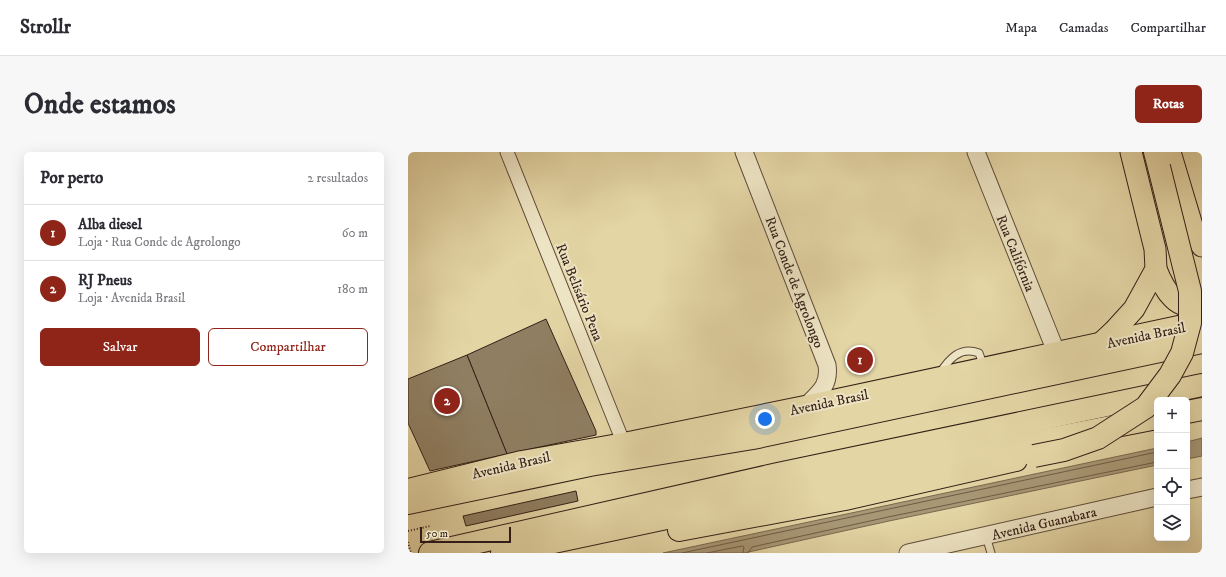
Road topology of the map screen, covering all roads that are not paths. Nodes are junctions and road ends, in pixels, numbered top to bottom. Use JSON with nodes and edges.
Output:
{"nodes":[{"id":1,"x":507,"y":152,"type":"edge"},
{"id":2,"x":744,"y":152,"type":"edge"},
{"id":3,"x":976,"y":152,"type":"edge"},
{"id":4,"x":1131,"y":152,"type":"edge"},
{"id":5,"x":1161,"y":157,"type":"edge"},
{"id":6,"x":1196,"y":216,"type":"edge"},
{"id":7,"x":1202,"y":246,"type":"edge"},
{"id":8,"x":1156,"y":269,"type":"junction"},
{"id":9,"x":1202,"y":301,"type":"edge"},
{"id":10,"x":1202,"y":322,"type":"edge"},
{"id":11,"x":1202,"y":342,"type":"edge"},
{"id":12,"x":1099,"y":345,"type":"junction"},
{"id":13,"x":1057,"y":354,"type":"junction"},
{"id":14,"x":1202,"y":385,"type":"edge"},
{"id":15,"x":805,"y":407,"type":"junction"},
{"id":16,"x":1202,"y":409,"type":"edge"},
{"id":17,"x":1190,"y":411,"type":"edge"},
{"id":18,"x":1154,"y":419,"type":"edge"},
{"id":19,"x":624,"y":444,"type":"junction"},
{"id":20,"x":1202,"y":487,"type":"edge"},
{"id":21,"x":1190,"y":489,"type":"edge"},
{"id":22,"x":409,"y":491,"type":"edge"},
{"id":23,"x":1154,"y":498,"type":"edge"},
{"id":24,"x":986,"y":536,"type":"junction"},
{"id":25,"x":570,"y":538,"type":"junction"},
{"id":26,"x":430,"y":553,"type":"edge"},
{"id":27,"x":502,"y":553,"type":"edge"},
{"id":28,"x":908,"y":553,"type":"edge"},
{"id":29,"x":991,"y":553,"type":"edge"}],
"edges":[{"from":1,"to":19,"type":"street","name":"Rua Belisário Pena"},
{"from":2,"to":15,"type":"street","name":"Rua Conde de Agrolongo"},
{"from":3,"to":13,"type":"street","name":"Rua Califórnia"},
{"from":4,"to":8,"type":"main road"},
{"from":5,"to":6,"type":"main road"},
{"from":5,"to":25,"type":"highway","bridge":true},
{"from":6,"to":7,"type":"main road"},
{"from":8,"to":9,"type":"main road"},
{"from":8,"to":12,"type":"main road"},
{"from":10,"to":12,"type":"highway","name":"Avenida Brasil"},
{"from":11,"to":22,"type":"highway","name":"Avenida Brasil"},
{"from":12,"to":13,"type":"highway","name":"Avenida Brasil"},
{"from":13,"to":15,"type":"highway","name":"Avenida Brasil"},
{"from":14,"to":26,"type":"highway"},
{"from":15,"to":19,"type":"highway","name":"Avenida Brasil"},
{"from":16,"to":17,"type":"highway"},
{"from":18,"to":25,"type":"highway"},
{"from":19,"to":22,"type":"highway","name":"Avenida Brasil"},
{"from":20,"to":21,"type":"street"},
{"from":23,"to":24,"type":"street","name":"Avenida Guanabara"},
{"from":24,"to":28,"type":"street","name":"Avenida Guanabara"},
{"from":24,"to":29,"type":"lane"},
{"from":25,"to":27,"type":"highway"}]}
